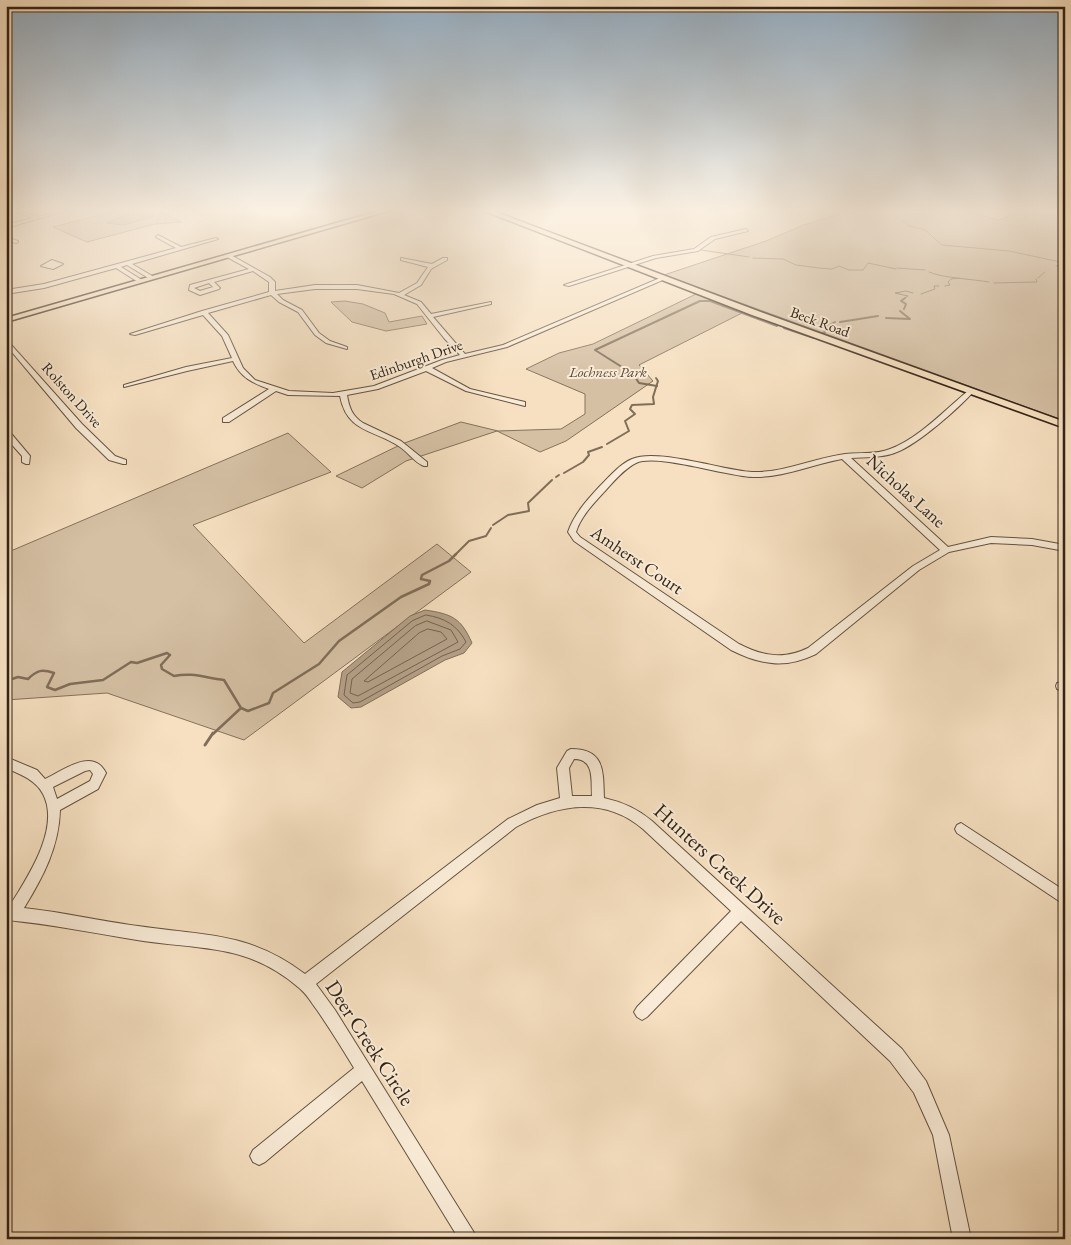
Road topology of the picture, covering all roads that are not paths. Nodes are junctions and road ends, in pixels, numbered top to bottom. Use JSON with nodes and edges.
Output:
{"nodes":[{"id":1,"x":58,"y":267,"type":"edge"},
{"id":2,"x":112,"y":267,"type":"edge"},
{"id":3,"x":118,"y":267,"type":"edge"},
{"id":4,"x":134,"y":267,"type":"edge"},
{"id":5,"x":190,"y":267,"type":"edge"},
{"id":6,"x":249,"y":267,"type":"edge"},
{"id":7,"x":431,"y":267,"type":"edge"},
{"id":8,"x":624,"y":267,"type":"edge"},
{"id":9,"x":631,"y":267,"type":"edge"},
{"id":10,"x":255,"y":269,"type":"junction"},
{"id":11,"x":73,"y":278,"type":"junction"},
{"id":12,"x":152,"y":278,"type":"junction"},
{"id":13,"x":662,"y":279,"type":"junction"},
{"id":14,"x":140,"y":281,"type":"junction"},
{"id":15,"x":210,"y":281,"type":"dead end"},
{"id":16,"x":566,"y":285,"type":"dead end"},
{"id":17,"x":6,"y":292,"type":"edge"},
{"id":18,"x":272,"y":292,"type":"junction"},
{"id":19,"x":400,"y":294,"type":"junction"},
{"id":20,"x":489,"y":303,"type":"dead end"},
{"id":21,"x":204,"y":312,"type":"junction"},
{"id":22,"x":431,"y":316,"type":"junction"},
{"id":23,"x":6,"y":320,"type":"edge"},
{"id":24,"x":133,"y":334,"type":"dead end"},
{"id":25,"x":6,"y":341,"type":"edge"},
{"id":26,"x":345,"y":348,"type":"dead end"},
{"id":27,"x":464,"y":356,"type":"junction"},
{"id":28,"x":236,"y":359,"type":"junction"},
{"id":29,"x":426,"y":368,"type":"junction"},
{"id":30,"x":126,"y":386,"type":"dead end"},
{"id":31,"x":274,"y":389,"type":"junction"},
{"id":32,"x":971,"y":391,"type":"junction"},
{"id":33,"x":344,"y":394,"type":"junction"},
{"id":34,"x":522,"y":404,"type":"dead end"},
{"id":35,"x":226,"y":420,"type":"dead end"},
{"id":36,"x":1065,"y":425,"type":"edge"},
{"id":37,"x":6,"y":433,"type":"edge"},
{"id":38,"x":844,"y":456,"type":"junction"},
{"id":39,"x":26,"y":462,"type":"dead end"},
{"id":40,"x":123,"y":462,"type":"dead end"},
{"id":41,"x":424,"y":464,"type":"dead end"},
{"id":42,"x":1065,"y":548,"type":"edge"},
{"id":43,"x":946,"y":550,"type":"junction"},
{"id":44,"x":6,"y":762,"type":"edge"},
{"id":45,"x":44,"y":785,"type":"junction"},
{"id":46,"x":567,"y":802,"type":"junction"},
{"id":47,"x":598,"y":803,"type":"junction"},
{"id":48,"x":54,"y":807,"type":"junction"},
{"id":49,"x":961,"y":829,"type":"dead end"},
{"id":50,"x":1065,"y":899,"type":"edge"},
{"id":51,"x":740,"y":912,"type":"junction"},
{"id":52,"x":9,"y":913,"type":"edge"},
{"id":53,"x":305,"y":983,"type":"junction"},
{"id":54,"x":642,"y":1012,"type":"dead end"},
{"id":55,"x":363,"y":1070,"type":"junction"},
{"id":56,"x":259,"y":1156,"type":"dead end"},
{"id":57,"x":470,"y":1239,"type":"edge"},
{"id":58,"x":962,"y":1239,"type":"edge"}],
"edges":[{"from":1,"to":11,"type":"street"},
{"from":2,"to":11,"type":"street"},
{"from":3,"to":14,"type":"street"},
{"from":4,"to":12,"type":"street"},
{"from":5,"to":12,"type":"main road"},
{"from":6,"to":10,"type":"street"},
{"from":7,"to":19,"type":"street"},
{"from":8,"to":16,"type":"street"},
{"from":9,"to":13,"type":"main road","name":"Beck Road"},
{"from":10,"to":15,"type":"street"},
{"from":10,"to":18,"type":"street"},
{"from":11,"to":17,"type":"street"},
{"from":12,"to":14,"type":"main road"},
{"from":13,"to":27,"type":"street","name":"Edinburgh Drive"},
{"from":13,"to":32,"type":"main road","name":"Beck Road"},
{"from":14,"to":23,"type":"main road"},
{"from":18,"to":19,"type":"street"},
{"from":18,"to":21,"type":"street"},
{"from":18,"to":26,"type":"street"},
{"from":19,"to":22,"type":"street"},
{"from":20,"to":22,"type":"street"},
{"from":21,"to":24,"type":"street"},
{"from":21,"to":28,"type":"street","name":"Edinburgh Drive"},
{"from":22,"to":27,"type":"street"},
{"from":25,"to":40,"type":"street","name":"Rolston Drive"},
{"from":27,"to":29,"type":"street","name":"Edinburgh Drive"},
{"from":28,"to":30,"type":"street"},
{"from":28,"to":31,"type":"street","name":"Edinburgh Drive"},
{"from":29,"to":33,"type":"street","name":"Edinburgh Drive"},
{"from":29,"to":34,"type":"street"},
{"from":31,"to":33,"type":"street","name":"Edinburgh Drive"},
{"from":31,"to":35,"type":"street"},
{"from":32,"to":36,"type":"main road","name":"Beck Road"},
{"from":32,"to":38,"type":"street","name":"Amherst Court"},
{"from":33,"to":41,"type":"street"},
{"from":37,"to":39,"type":"street"},
{"from":38,"to":43,"type":"street","name":"Nicholas Lane"},
{"from":38,"to":43,"type":"street","name":"Amherst Court"},
{"from":42,"to":43,"type":"street","name":"Amherst Court"},
{"from":44,"to":45,"type":"street"},
{"from":45,"to":48,"type":"street"},
{"from":45,"to":48,"type":"street"},
{"from":46,"to":47,"type":"street","name":"Hunters Creek Drive"},
{"from":46,"to":47,"type":"street"},
{"from":46,"to":53,"type":"street","name":"Hunters Creek Drive"},
{"from":47,"to":51,"type":"street","name":"Hunters Creek Drive"},
{"from":48,"to":52,"type":"street"},
{"from":49,"to":50,"type":"street"},
{"from":51,"to":54,"type":"street"},
{"from":51,"to":58,"type":"street","name":"Hunters Creek Drive"},
{"from":52,"to":53,"type":"street","name":"Deer Creek Circle"},
{"from":53,"to":55,"type":"street","name":"Deer Creek Circle"},
{"from":55,"to":56,"type":"street"},
{"from":55,"to":57,"type":"street","name":"Deer Creek Circle"}]}
